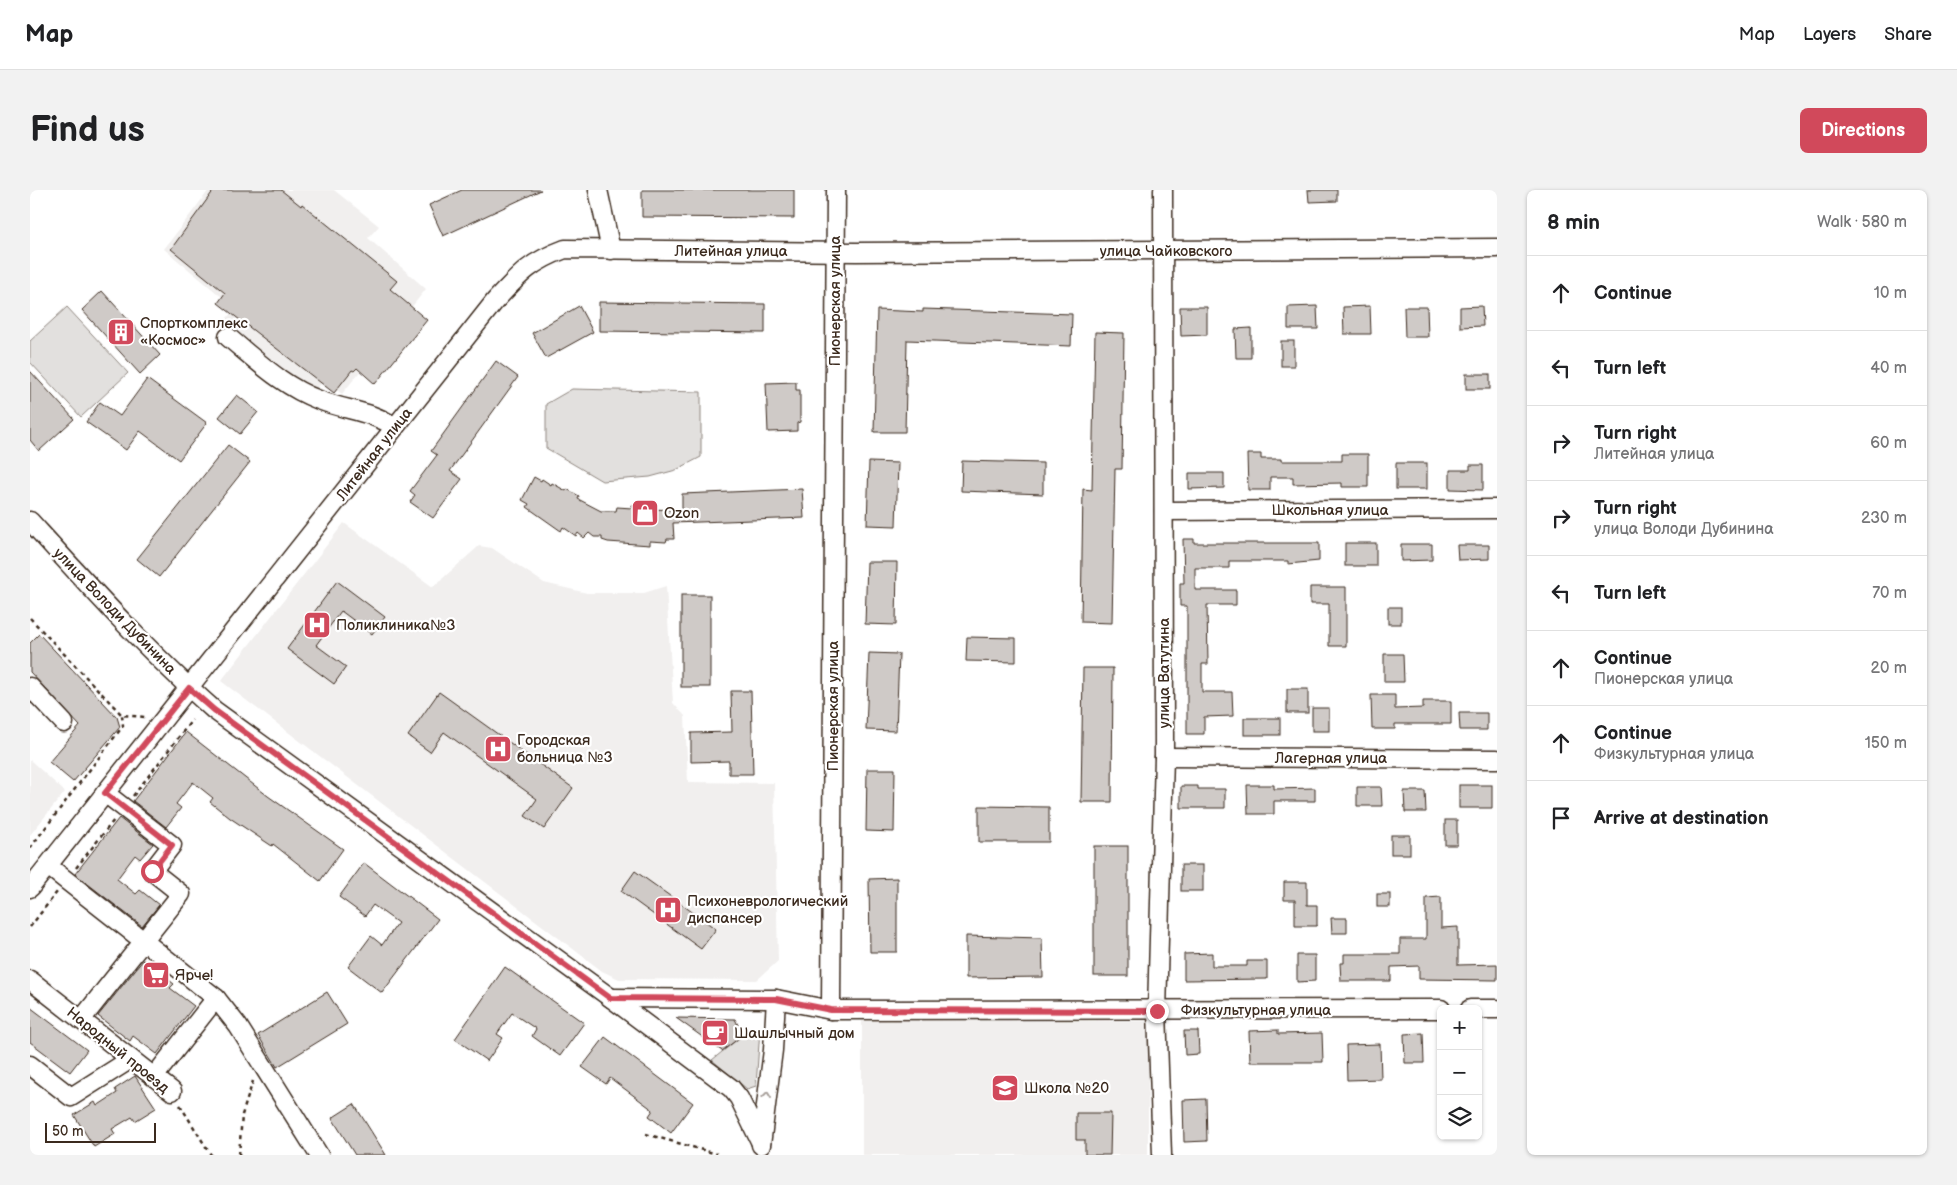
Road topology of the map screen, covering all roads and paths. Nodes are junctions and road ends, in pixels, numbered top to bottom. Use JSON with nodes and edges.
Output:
{"nodes":[{"id":1,"x":598,"y":190,"type":"edge"},
{"id":2,"x":836,"y":190,"type":"edge"},
{"id":3,"x":1163,"y":190,"type":"edge"},
{"id":4,"x":1497,"y":248,"type":"edge"},
{"id":5,"x":611,"y":250,"type":"junction"},
{"id":6,"x":1163,"y":251,"type":"junction"},
{"id":7,"x":836,"y":252,"type":"junction"},
{"id":8,"x":228,"y":337,"type":"dead end"},
{"id":9,"x":396,"y":427,"type":"junction"},
{"id":10,"x":1497,"y":509,"type":"edge"},
{"id":11,"x":1164,"y":511,"type":"junction"},
{"id":12,"x":30,"y":521,"type":"edge"},
{"id":13,"x":30,"y":618,"type":"edge"},
{"id":14,"x":30,"y":687,"type":"edge"},
{"id":15,"x":189,"y":688,"type":"junction"},
{"id":16,"x":122,"y":715,"type":"junction"},
{"id":17,"x":164,"y":718,"type":"junction"},
{"id":18,"x":64,"y":723,"type":"dead end"},
{"id":19,"x":1164,"y":757,"type":"junction"},
{"id":20,"x":1497,"y":759,"type":"edge"},
{"id":21,"x":105,"y":793,"type":"junction"},
{"id":22,"x":124,"y":807,"type":"junction"},
{"id":23,"x":30,"y":848,"type":"edge"},
{"id":24,"x":48,"y":866,"type":"junction"},
{"id":25,"x":66,"y":880,"type":"junction"},
{"id":26,"x":30,"y":888,"type":"edge"},
{"id":27,"x":30,"y":927,"type":"edge"},
{"id":28,"x":144,"y":941,"type":"junction"},
{"id":29,"x":30,"y":980,"type":"edge"},
{"id":30,"x":216,"y":998,"type":"junction"},
{"id":31,"x":610,"y":998,"type":"junction"},
{"id":32,"x":776,"y":999,"type":"junction"},
{"id":33,"x":1497,"y":1008,"type":"edge"},
{"id":34,"x":1437,"y":1009,"type":"edge"},
{"id":35,"x":1482,"y":1009,"type":"edge"},
{"id":36,"x":831,"y":1010,"type":"junction"},
{"id":37,"x":1157,"y":1011,"type":"junction"},
{"id":38,"x":82,"y":1020,"type":"junction"},
{"id":39,"x":131,"y":1060,"type":"junction"},
{"id":40,"x":260,"y":1060,"type":"junction"},
{"id":41,"x":30,"y":1065,"type":"edge"},
{"id":42,"x":154,"y":1077,"type":"junction"},
{"id":43,"x":172,"y":1091,"type":"joint"},
{"id":44,"x":646,"y":1134,"type":"dead end"},
{"id":45,"x":760,"y":1149,"type":"edge"},
{"id":46,"x":717,"y":1154,"type":"edge"},
{"id":47,"x":211,"y":1155,"type":"edge"},
{"id":48,"x":239,"y":1155,"type":"edge"},
{"id":49,"x":319,"y":1155,"type":"edge"},
{"id":50,"x":1162,"y":1155,"type":"edge"}],
"edges":[{"from":1,"to":5,"type":"street"},
{"from":2,"to":7,"type":"street","name":"Пионерская улица"},
{"from":3,"to":6,"type":"street","name":"улица Ватутина"},
{"from":4,"to":6,"type":"street","name":"улица Чайковского"},
{"from":5,"to":7,"type":"street","name":"Литейная улица"},
{"from":5,"to":9,"type":"street","name":"Литейная улица"},
{"from":6,"to":7,"type":"street","name":"улица Чайковского"},
{"from":6,"to":11,"type":"street","name":"улица Ватутина"},
{"from":7,"to":36,"type":"street","name":"Пионерская улица"},
{"from":8,"to":9,"type":"street"},
{"from":9,"to":15,"type":"street","name":"Литейная улица"},
{"from":10,"to":11,"type":"street","name":"Школьная улица"},
{"from":11,"to":19,"type":"street","name":"улица Ватутина"},
{"from":12,"to":15,"type":"street","name":"улица Володи Дубинина"},
{"from":13,"to":16,"type":"path"},
{"from":14,"to":18,"type":"street"},
{"from":15,"to":17,"type":"street","name":"Литейная улица"},
{"from":15,"to":31,"type":"street","name":"улица Володи Дубинина"},
{"from":16,"to":17,"type":"path"},
{"from":16,"to":23,"type":"path"},
{"from":17,"to":21,"type":"street","name":"Литейная улица"},
{"from":17,"to":22,"type":"path"},
{"from":19,"to":20,"type":"street","name":"Лагерная улица"},
{"from":19,"to":37,"type":"street","name":"улица Ватутина"},
{"from":21,"to":22,"type":"street"},
{"from":21,"to":24,"type":"street","name":"Литейная улица"},
{"from":22,"to":25,"type":"path"},
{"from":22,"to":28,"type":"street"},
{"from":24,"to":25,"type":"street"},
{"from":24,"to":26,"type":"street","name":"Литейная улица"},
{"from":25,"to":27,"type":"path"},
{"from":25,"to":28,"type":"street"},
{"from":28,"to":30,"type":"street"},
{"from":28,"to":38,"type":"street"},
{"from":29,"to":38,"type":"street","name":"Народный проезд"},
{"from":30,"to":40,"type":"street"},
{"from":30,"to":42,"type":"street"},
{"from":31,"to":32,"type":"street"},
{"from":31,"to":45,"type":"street","name":"улица Володи Дубинина"},
{"from":32,"to":36,"type":"street"},
{"from":45,"to":32,"type":"street","one_way":true},
{"from":33,"to":35,"type":"street"},
{"from":34,"to":37,"type":"street","name":"Физкультурная улица"},
{"from":36,"to":37,"type":"street","name":"Физкультурная улица"},
{"from":37,"to":50,"type":"street","name":"улица Ватутина"},
{"from":38,"to":39,"type":"street","name":"Народный проезд"},
{"from":39,"to":41,"type":"street"},
{"from":39,"to":42,"type":"street","name":"Народный проезд"},
{"from":40,"to":48,"type":"path"},
{"from":40,"to":49,"type":"street"},
{"from":42,"to":43,"type":"street","name":"Народный проезд"},
{"from":43,"to":47,"type":"path","name":"Народный проезд"},
{"from":44,"to":46,"type":"path"}]}
